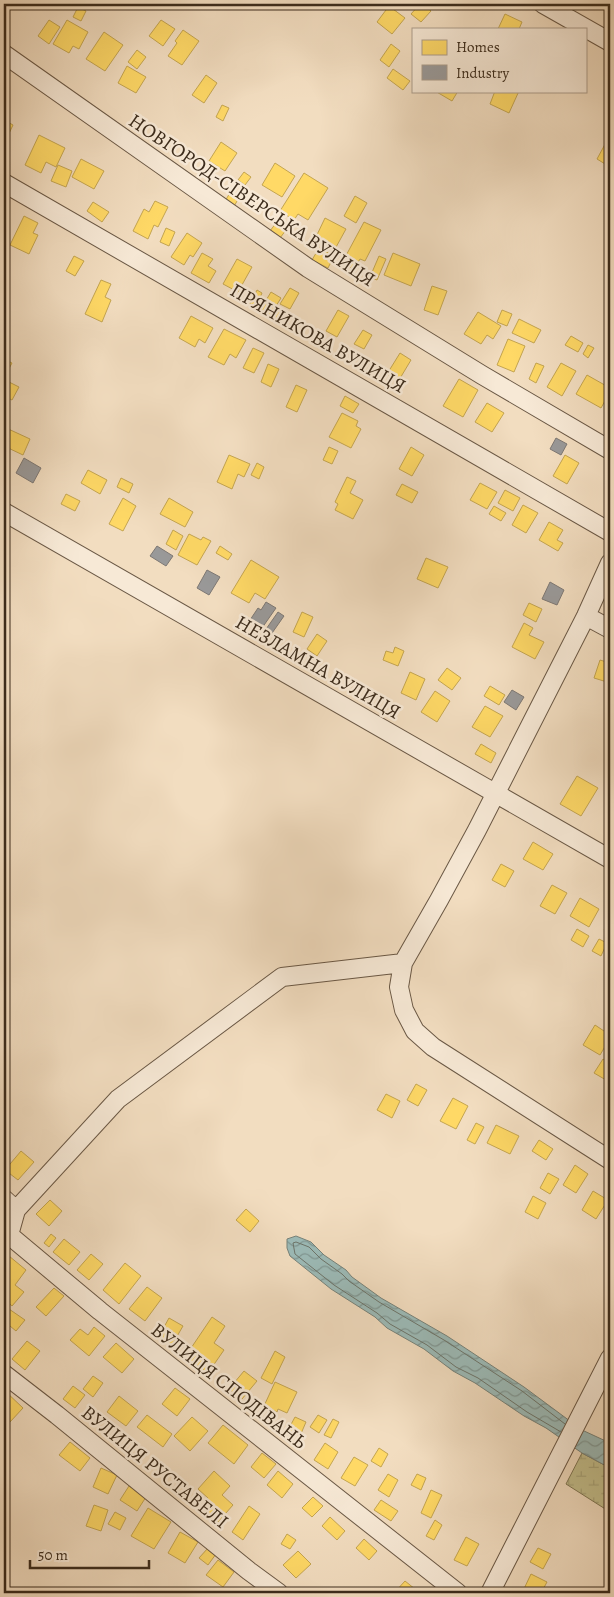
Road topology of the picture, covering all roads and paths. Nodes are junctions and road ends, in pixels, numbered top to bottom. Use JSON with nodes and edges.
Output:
{"nodes":[{"id":1,"x":543,"y":4,"type":"edge"},
{"id":2,"x":585,"y":28,"type":"edge"},
{"id":3,"x":586,"y":28,"type":"edge"},
{"id":4,"x":610,"y":42,"type":"edge"},
{"id":5,"x":4,"y":54,"type":"edge"},
{"id":6,"x":4,"y":183,"type":"edge"},
{"id":7,"x":610,"y":450,"type":"edge"},
{"id":8,"x":4,"y":512,"type":"edge"},
{"id":9,"x":610,"y":532,"type":"edge"},
{"id":10,"x":610,"y":563,"type":"edge"},
{"id":11,"x":586,"y":616,"type":"junction"},
{"id":12,"x":610,"y":629,"type":"edge"},
{"id":13,"x":495,"y":793,"type":"junction"},
{"id":14,"x":610,"y":860,"type":"edge"},
{"id":15,"x":403,"y":964,"type":"junction"},
{"id":16,"x":610,"y":1160,"type":"edge"},
{"id":17,"x":10,"y":1204,"type":"edge"},
{"id":18,"x":6,"y":1238,"type":"edge"},
{"id":19,"x":610,"y":1358,"type":"edge"},
{"id":20,"x":4,"y":1374,"type":"edge"},
{"id":21,"x":279,"y":1593,"type":"edge"},
{"id":22,"x":458,"y":1593,"type":"edge"},
{"id":23,"x":490,"y":1593,"type":"edge"}],
"edges":[{"from":1,"to":2,"type":"street"},
{"from":3,"to":4,"type":"street"},
{"from":5,"to":7,"type":"street","name":"НОВГОРОД-СІВЕРСЬКА ВУЛИЦЯ"},
{"from":6,"to":9,"type":"street","name":"ПРЯНИКОВА ВУЛИЦЯ"},
{"from":8,"to":13,"type":"street","name":"НЕЗЛАМНА ВУЛИЦЯ"},
{"from":10,"to":11,"type":"street"},
{"from":11,"to":12,"type":"street"},
{"from":11,"to":13,"type":"street"},
{"from":13,"to":14,"type":"street","name":"НЕЗЛАМНА ВУЛИЦЯ"},
{"from":13,"to":15,"type":"street"},
{"from":15,"to":16,"type":"street"},
{"from":15,"to":17,"type":"street"},
{"from":17,"to":18,"type":"street","name":"ВУЛИЦЯ СПОДІВАНЬ"},
{"from":18,"to":22,"type":"street","name":"ВУЛИЦЯ СПОДІВАНЬ"},
{"from":19,"to":23,"type":"street"},
{"from":20,"to":21,"type":"street","name":"ВУЛИЦЯ РУСТАВЕЛІ"}]}
